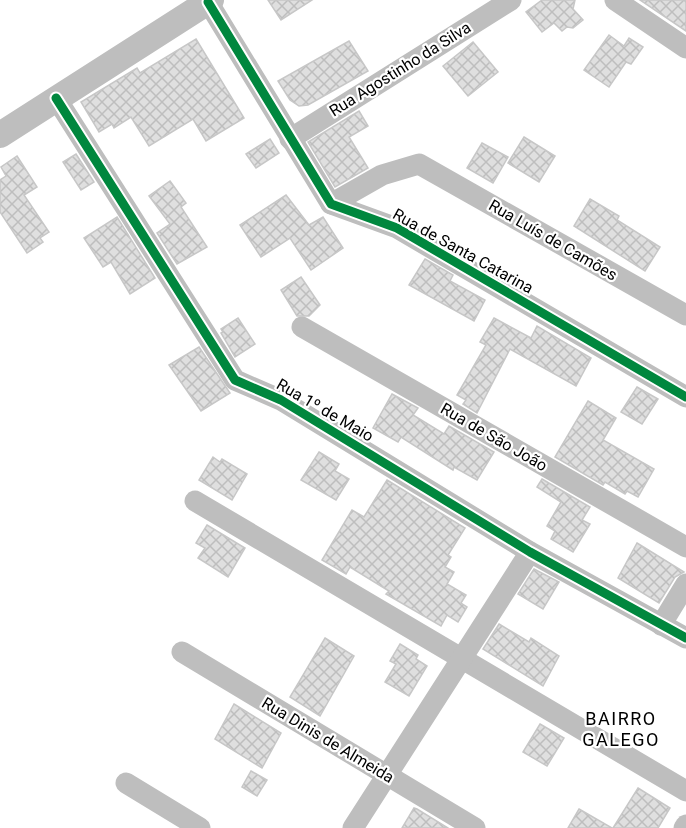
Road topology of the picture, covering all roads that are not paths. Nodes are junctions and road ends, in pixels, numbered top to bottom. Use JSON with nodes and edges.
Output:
{"nodes":[{"id":1,"x":511,"y":0,"type":"edge"},
{"id":2,"x":615,"y":0,"type":"edge"},
{"id":3,"x":210,"y":1,"type":"edge"},
{"id":4,"x":686,"y":48,"type":"edge"},
{"id":5,"x":56,"y":99,"type":"junction"},
{"id":6,"x":0,"y":135,"type":"edge"},
{"id":7,"x":290,"y":139,"type":"junction"},
{"id":8,"x":331,"y":204,"type":"junction"},
{"id":9,"x":686,"y":315,"type":"edge"},
{"id":10,"x":302,"y":327,"type":"dead end"},
{"id":11,"x":686,"y":398,"type":"edge"},
{"id":12,"x":195,"y":501,"type":"dead end"},
{"id":13,"x":686,"y":547,"type":"edge"},
{"id":14,"x":530,"y":552,"type":"junction"},
{"id":15,"x":686,"y":584,"type":"edge"},
{"id":16,"x":662,"y":625,"type":"junction"},
{"id":17,"x":686,"y":638,"type":"edge"},
{"id":18,"x":182,"y":652,"type":"dead end"},
{"id":19,"x":460,"y":658,"type":"junction"},
{"id":20,"x":387,"y":775,"type":"junction"},
{"id":21,"x":126,"y":783,"type":"dead end"},
{"id":22,"x":686,"y":791,"type":"edge"},
{"id":23,"x":200,"y":828,"type":"edge"},
{"id":24,"x":353,"y":828,"type":"edge"},
{"id":25,"x":475,"y":828,"type":"edge"}],
"edges":[{"from":1,"to":7,"type":"street","name":"Rua Agostinho da Silva"},
{"from":2,"to":4,"type":"street"},
{"from":3,"to":5,"type":"street"},
{"from":3,"to":7,"type":"street"},
{"from":5,"to":6,"type":"street"},
{"from":5,"to":14,"type":"street","name":"Rua 1º de Maio"},
{"from":7,"to":8,"type":"street"},
{"from":8,"to":9,"type":"street","name":"Rua Luís de Camões"},
{"from":8,"to":11,"type":"street","name":"Rua de Santa Catarina"},
{"from":10,"to":13,"type":"street","name":"Rua de São João"},
{"from":12,"to":19,"type":"street"},
{"from":14,"to":16,"type":"street","name":"Rua 1º de Maio"},
{"from":14,"to":19,"type":"street"},
{"from":15,"to":16,"type":"street"},
{"from":16,"to":17,"type":"street","name":"Rua 1º de Maio"},
{"from":18,"to":20,"type":"street","name":"Rua Dinis de Almeida"},
{"from":19,"to":20,"type":"street"},
{"from":19,"to":22,"type":"street"},
{"from":20,"to":24,"type":"street"},
{"from":20,"to":25,"type":"street","name":"Rua Dinis de Almeida"},
{"from":21,"to":23,"type":"street"}]}
